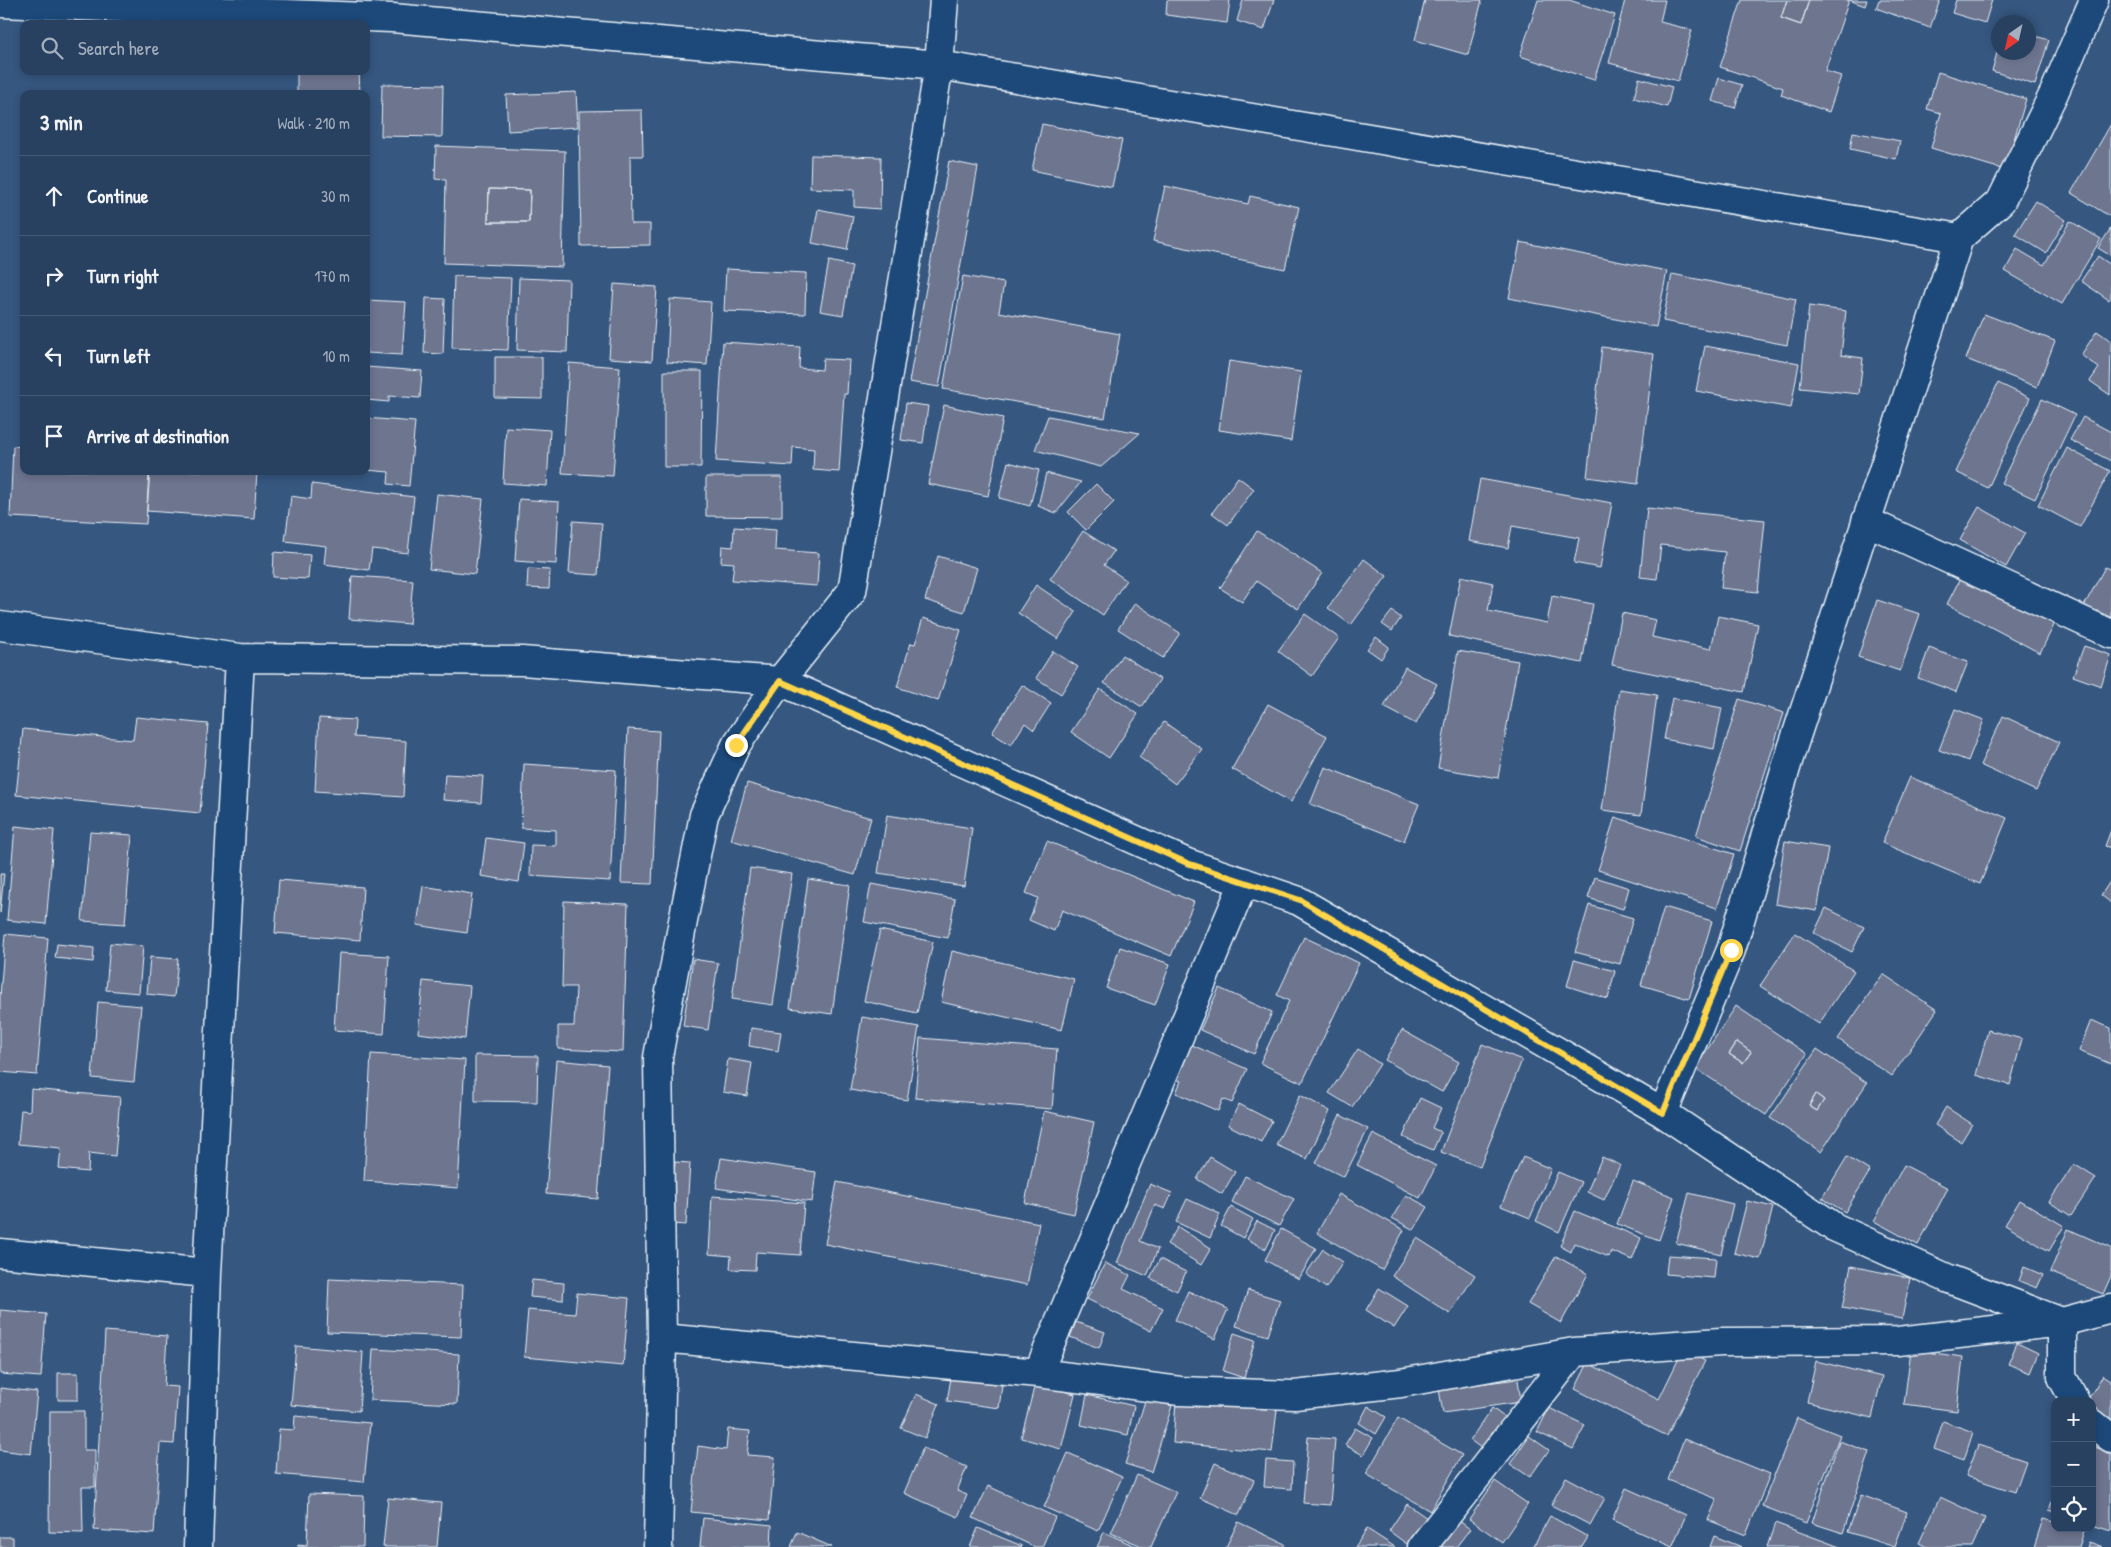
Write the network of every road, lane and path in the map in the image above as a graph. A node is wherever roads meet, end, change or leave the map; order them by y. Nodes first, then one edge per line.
1 (944, 0) edge
2 (2094, 0) edge
3 (0, 3) edge
4 (393, 9) edge
5 (939, 65) junction
6 (1959, 238) junction
7 (1866, 522) junction
8 (0, 626) edge
9 (2111, 634) edge
10 (240, 658) junction
11 (780, 681) junction
12 (1244, 882) junction
13 (1663, 1113) junction
14 (0, 1253) edge
15 (207, 1273) junction
16 (2111, 1310) edge
17 (2062, 1322) junction
18 (662, 1338) junction
19 (1574, 1352) junction
20 (1038, 1373) junction
21 (2073, 1397) edge
22 (2096, 1426) edge
23 (2111, 1438) edge
24 (198, 1547) edge
25 (658, 1547) edge
26 (1422, 1547) edge

1 - 5 street
2 - 6 street
3 - 4 street
4 - 5 street
5 - 6 street
5 - 11 street
6 - 7 street
7 - 9 street
7 - 13 street
8 - 10 street
10 - 11 street
10 - 15 street
11 - 12 street
11 - 18 street
12 - 13 street
12 - 20 street
13 - 17 street
14 - 15 street
15 - 24 street
16 - 17 street
17 - 19 street
17 - 21 street
18 - 20 street
18 - 25 street
19 - 20 street
19 - 26 street
22 - 23 street

